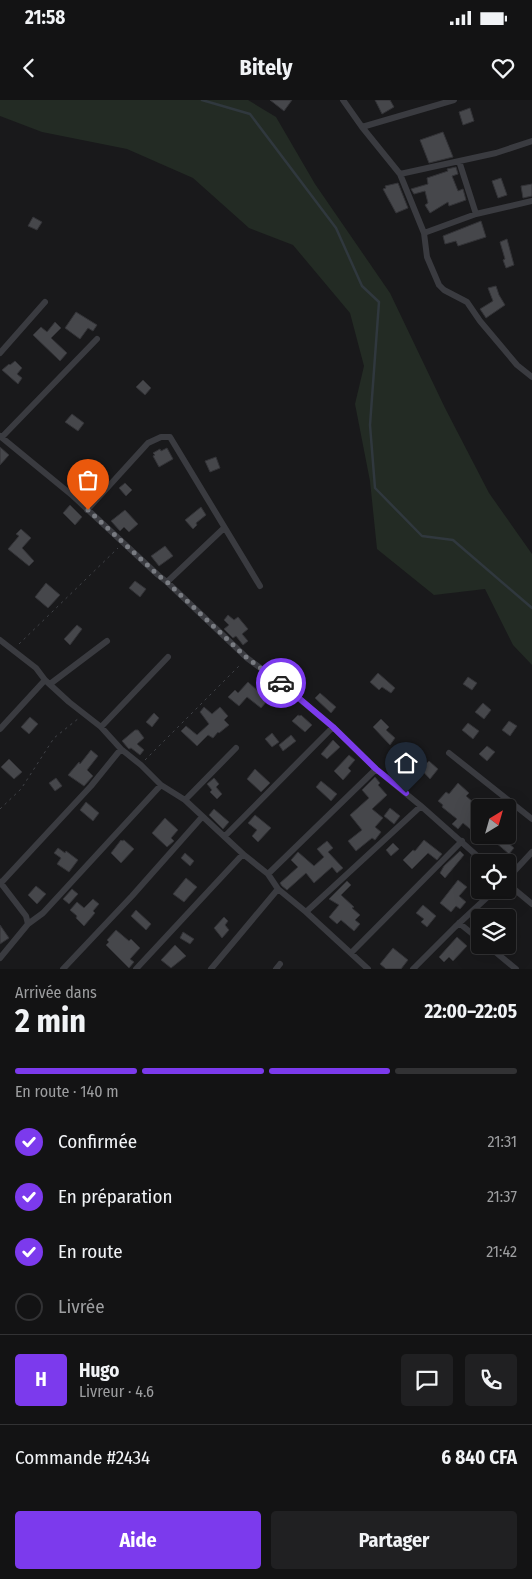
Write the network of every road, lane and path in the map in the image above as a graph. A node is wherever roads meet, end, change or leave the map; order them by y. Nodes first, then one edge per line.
1 (343, 100) edge
2 (454, 100) edge
3 (362, 127) junction
4 (532, 141) edge
5 (459, 161) junction
6 (400, 174) junction
7 (532, 202) edge
8 (476, 214) junction
9 (424, 233) junction
10 (45, 302) dead end
11 (97, 339) dead end
12 (0, 353) edge
13 (532, 377) edge
14 (1, 437) edge
15 (88, 510) junction
16 (224, 528) junction
17 (123, 543) junction
18 (167, 582) junction
19 (260, 586) dead end
20 (0, 640) edge
21 (107, 641) dead end
22 (13, 650) junction
23 (168, 657) dead end
24 (247, 658) junction
25 (47, 682) junction
26 (85, 713) junction
27 (102, 727) junction
28 (333, 727) junction
29 (0, 729) edge
30 (236, 748) dead end
31 (121, 749) junction
32 (449, 753) dead end
33 (140, 765) junction
34 (376, 769) junction
35 (162, 785) junction
36 (185, 800) junction
37 (421, 806) junction
38 (0, 809) edge
39 (202, 817) junction
40 (532, 819) edge
41 (225, 836) junction
42 (462, 841) junction
43 (532, 852) edge
44 (243, 854) junction
45 (476, 854) edge
46 (516, 869) edge
47 (268, 874) junction
48 (0, 883) edge
49 (278, 889) junction
50 (516, 891) edge
51 (485, 899) edge
52 (532, 904) edge
53 (306, 912) junction
54 (459, 923) junction
55 (28, 924) junction
56 (471, 933) edge
57 (351, 953) junction
58 (498, 954) edge
59 (0, 958) edge
60 (64, 969) edge
61 (136, 969) edge
62 (210, 969) edge
63 (368, 969) edge
64 (413, 969) edge
65 (516, 969) edge

1 - 3 street
2 - 3 street
3 - 6 street
4 - 5 street
5 - 6 street
5 - 8 street
6 - 9 street
7 - 8 street
8 - 9 street
9 - 13 street
10 - 12 street
11 - 14 street
14 - 15 street
15 - 16 street
15 - 17 street
16 - 18 street
16 - 19 street
17 - 18 street
17 - 22 path
18 - 24 street
20 - 22 street
21 - 25 street
22 - 25 street
23 - 27 street
24 - 28 street
24 - 33 path
25 - 26 street
25 - 29 street
26 - 27 street
26 - 38 path
27 - 31 street
28 - 34 street
28 - 41 street
30 - 36 street
31 - 33 street
31 - 48 street
32 - 40 street
33 - 35 street
34 - 37 street
34 - 47 street
35 - 36 street
35 - 55 street
36 - 39 street
37 - 42 street
37 - 53 street
39 - 41 street
39 - 60 street
41 - 44 street
42 - 45 street
42 - 57 street
43 - 46 street
44 - 47 street
44 - 61 street
47 - 49 street
48 - 55 street
49 - 53 street
49 - 62 street
50 - 52 street
51 - 54 street
53 - 57 street
54 - 56 street
54 - 64 street
55 - 59 street
57 - 63 street
58 - 65 street

